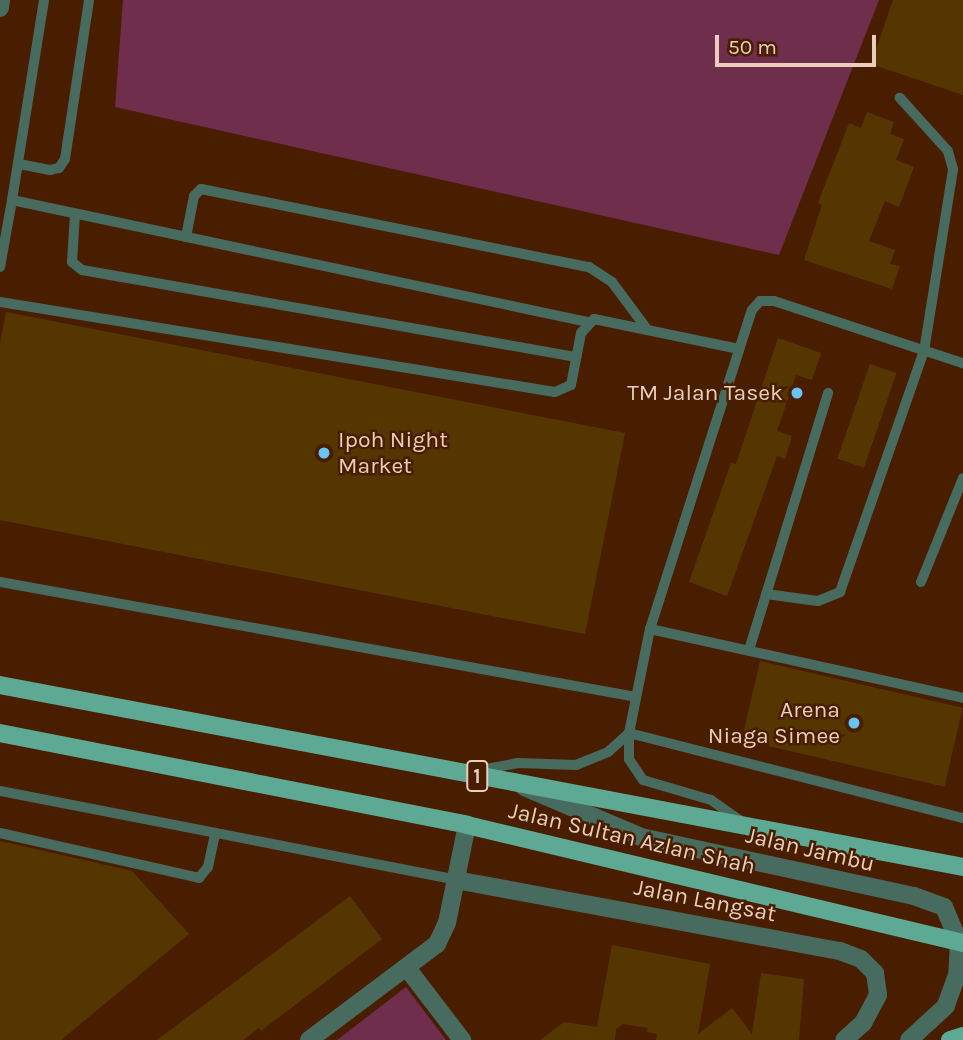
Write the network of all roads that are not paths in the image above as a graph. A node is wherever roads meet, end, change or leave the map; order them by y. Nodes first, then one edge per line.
1 (1, 0) edge
2 (44, 0) edge
3 (89, 0) edge
4 (0, 8) edge
5 (900, 98) dead end
6 (19, 164) junction
7 (12, 200) junction
8 (75, 214) junction
9 (186, 237) junction
10 (0, 267) edge
11 (0, 302) edge
12 (588, 322) junction
13 (646, 328) junction
14 (739, 349) junction
15 (924, 351) junction
16 (576, 356) junction
17 (963, 363) edge
18 (828, 393) dead end
19 (963, 478) edge
20 (0, 582) edge
21 (921, 582) dead end
22 (766, 594) junction
23 (650, 629) junction
24 (749, 650) junction
25 (0, 685) edge
26 (636, 697) junction
27 (963, 698) edge
28 (0, 733) edge
29 (629, 733) junction
30 (463, 773) junction
31 (521, 785) junction
32 (0, 791) edge
33 (963, 818) edge
34 (467, 825) junction
35 (746, 825) junction
36 (0, 833) edge
37 (215, 833) junction
38 (960, 865) edge
39 (456, 880) junction
40 (961, 943) edge
41 (407, 968) junction
42 (850, 1035) edge
43 (963, 1036) edge
44 (310, 1040) edge
45 (462, 1040) edge
46 (909, 1040) edge
47 (950, 1040) edge

1 - 4 street
2 - 6 lane
3 - 6 lane
5 - 15 lane
6 - 7 lane
7 - 8 lane
7 - 10 lane
8 - 9 lane
8 - 16 lane
9 - 12 lane
9 - 13 lane
11 - 16 lane
12 - 13 lane
12 - 16 lane
13 - 14 lane
14 - 15 lane
14 - 23 lane
15 - 17 lane
15 - 22 lane
18 - 22 lane
19 - 21 lane
20 - 26 lane
22 - 24 lane
23 - 24 lane
23 - 26 lane
24 - 27 lane
25 - 30 main road, Jalan Sultan Azlan Shah / 1
26 - 29 lane
28 - 34 main road, Jalan Sultan Azlan Shah / 1
29 - 30 lane
29 - 33 lane
29 - 35 lane
30 - 31 main road, Jalan Sultan Azlan Shah / 1
31 - 35 main road, Jalan Sultan Azlan Shah / 1
31 - 40 street, Jalan Jambu
32 - 37 lane
34 - 39 street
34 - 40 main road, Jalan Sultan Azlan Shah / 1
35 - 38 main road, Jalan Sultan Azlan Shah / 1
36 - 37 lane
37 - 39 lane
39 - 41 street
39 - 42 street, Jalan Langsat
40 - 46 street, Jalan Jambu
41 - 44 street
41 - 45 street
43 - 47 main road

